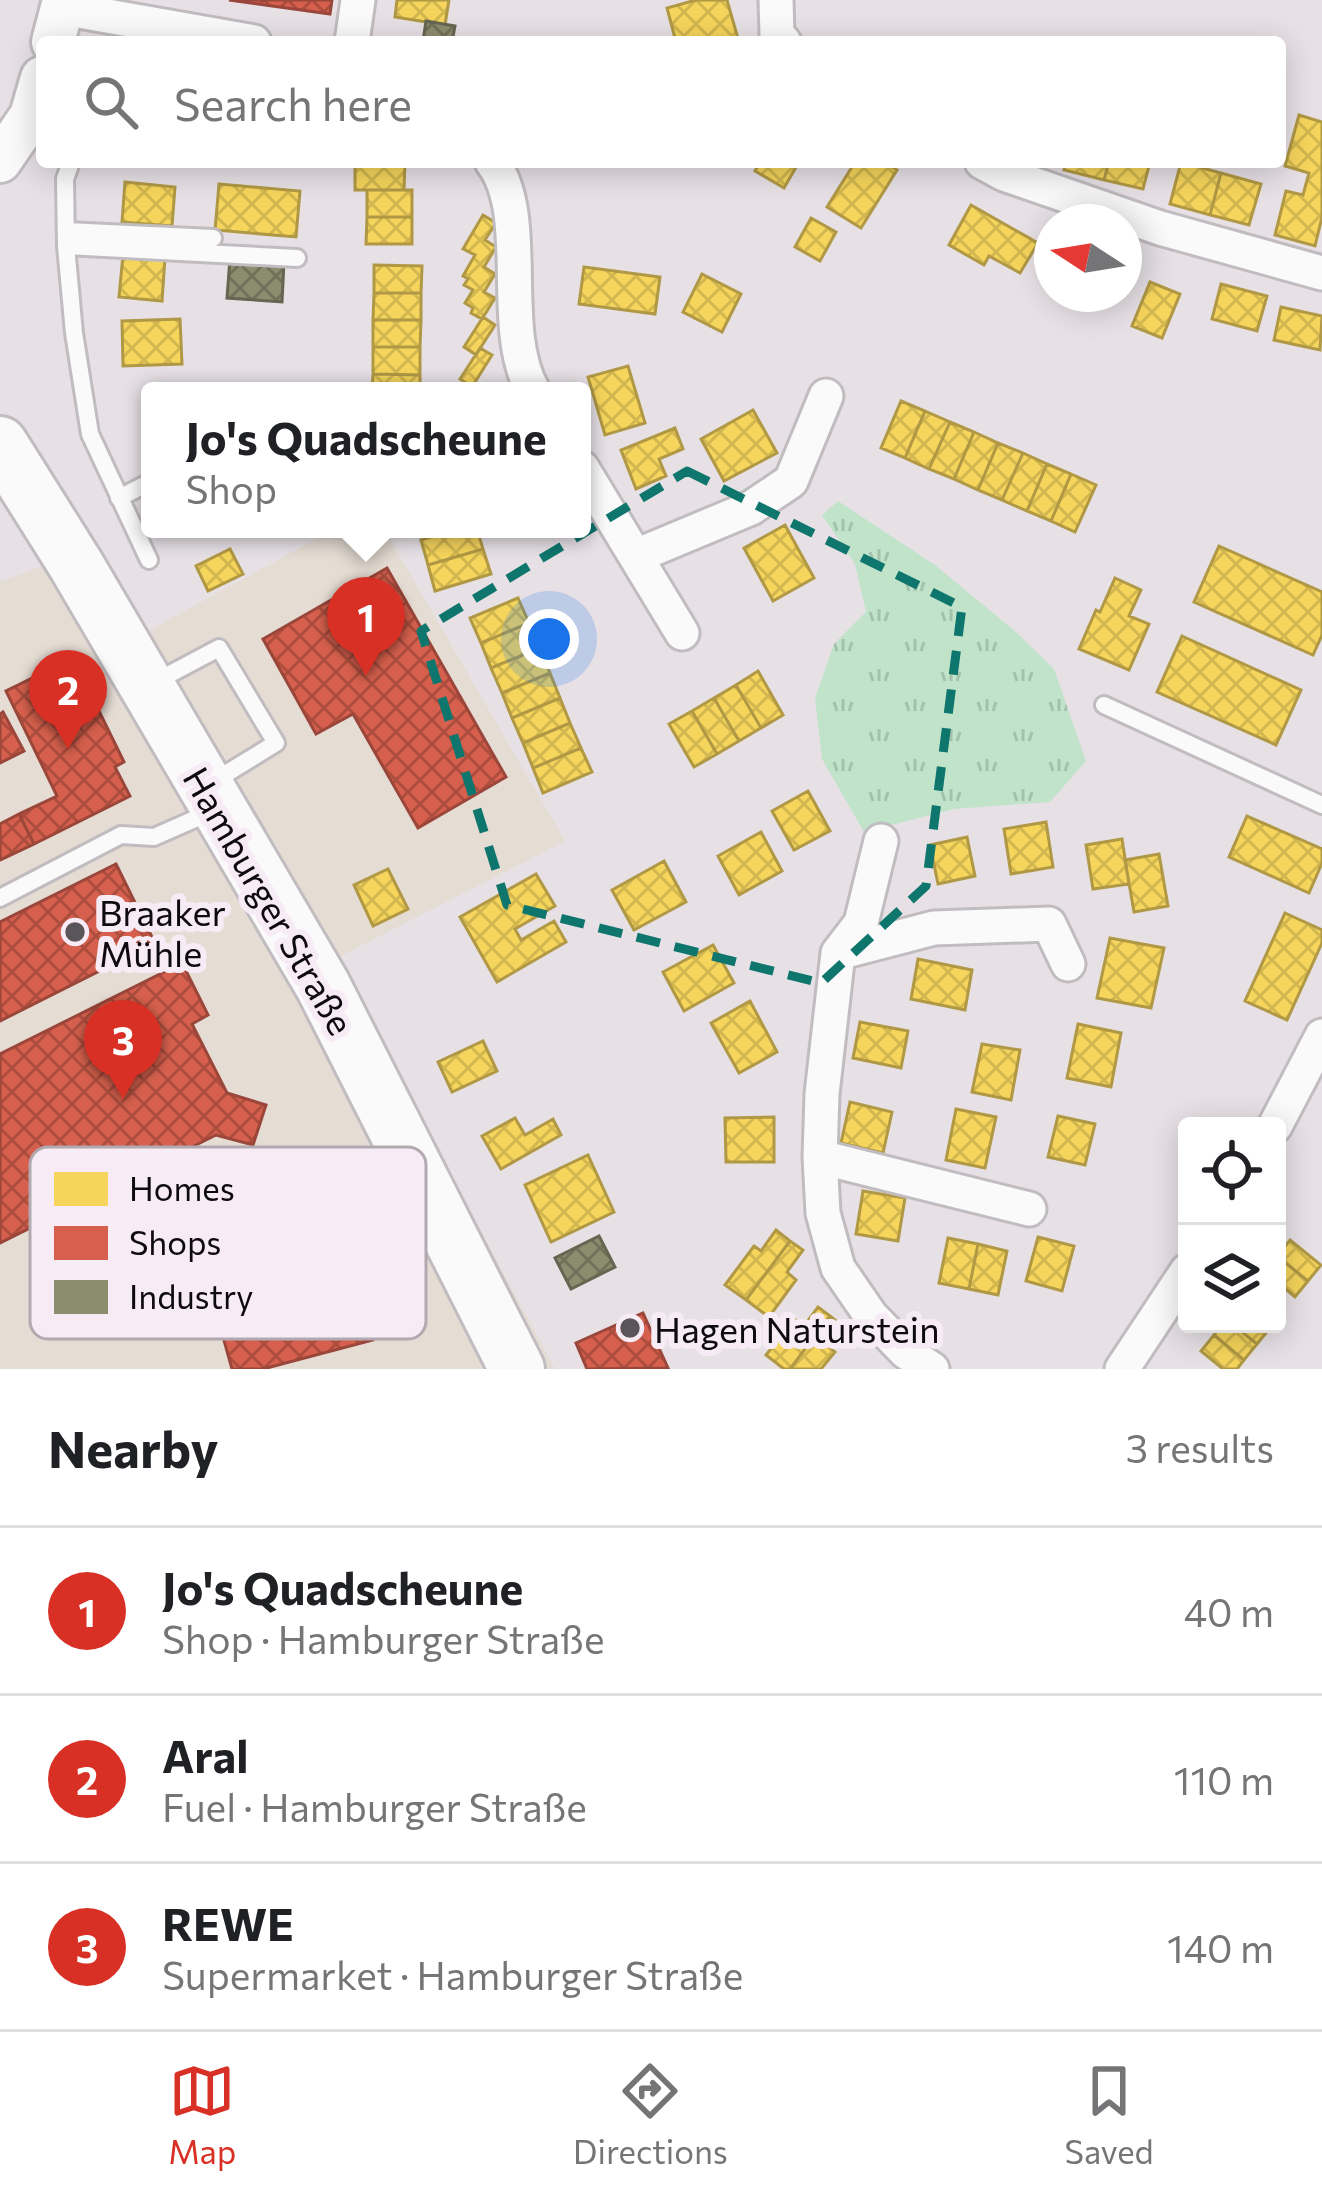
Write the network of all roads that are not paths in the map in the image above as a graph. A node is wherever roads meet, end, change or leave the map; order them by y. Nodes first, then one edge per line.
1 (358, 0) edge
2 (776, 0) edge
3 (60, 17) edge
4 (159, 35) edge
5 (353, 36) edge
6 (778, 36) edge
7 (36, 99) edge
8 (0, 161) edge
9 (68, 168) edge
10 (497, 168) edge
11 (993, 168) edge
12 (66, 238) junction
13 (213, 238) dead end
14 (297, 258) dead end
15 (1322, 273) edge
16 (528, 382) edge
17 (826, 396) dead end
18 (0, 444) edge
19 (591, 483) edge
20 (141, 487) edge
21 (119, 498) junction
22 (636, 556) junction
23 (149, 560) dead end
24 (682, 633) dead end
25 (147, 686) junction
26 (1104, 705) dead end
27 (213, 798) junction
28 (1322, 806) edge
29 (881, 841) dead end
30 (0, 898) edge
31 (838, 953) junction
32 (1068, 964) dead end
33 (1322, 1036) edge
34 (1280, 1117) edge
35 (405, 1147) edge
36 (820, 1157) junction
37 (426, 1189) edge
38 (1029, 1210) dead end
39 (1178, 1285) edge
40 (517, 1369) edge
41 (932, 1369) edge
42 (1122, 1369) edge

1 - 5 street
2 - 6 street
3 - 4 street
7 - 8 street
9 - 12 lane
10 - 16 street
11 - 15 street
12 - 13 lane
12 - 14 lane
12 - 21 lane
17 - 22 street
18 - 25 main road, Hamburger Straße
19 - 22 street
20 - 21 lane
21 - 23 lane
22 - 24 street
25 - 27 main road, Hamburger Straße
25 - 27 lane
26 - 28 lane
27 - 30 lane
27 - 35 main road, Hamburger Straße
29 - 31 street
31 - 32 street
31 - 36 street
33 - 34 street
36 - 38 street
36 - 41 street
37 - 40 main road, Hamburger Straße
39 - 42 street

